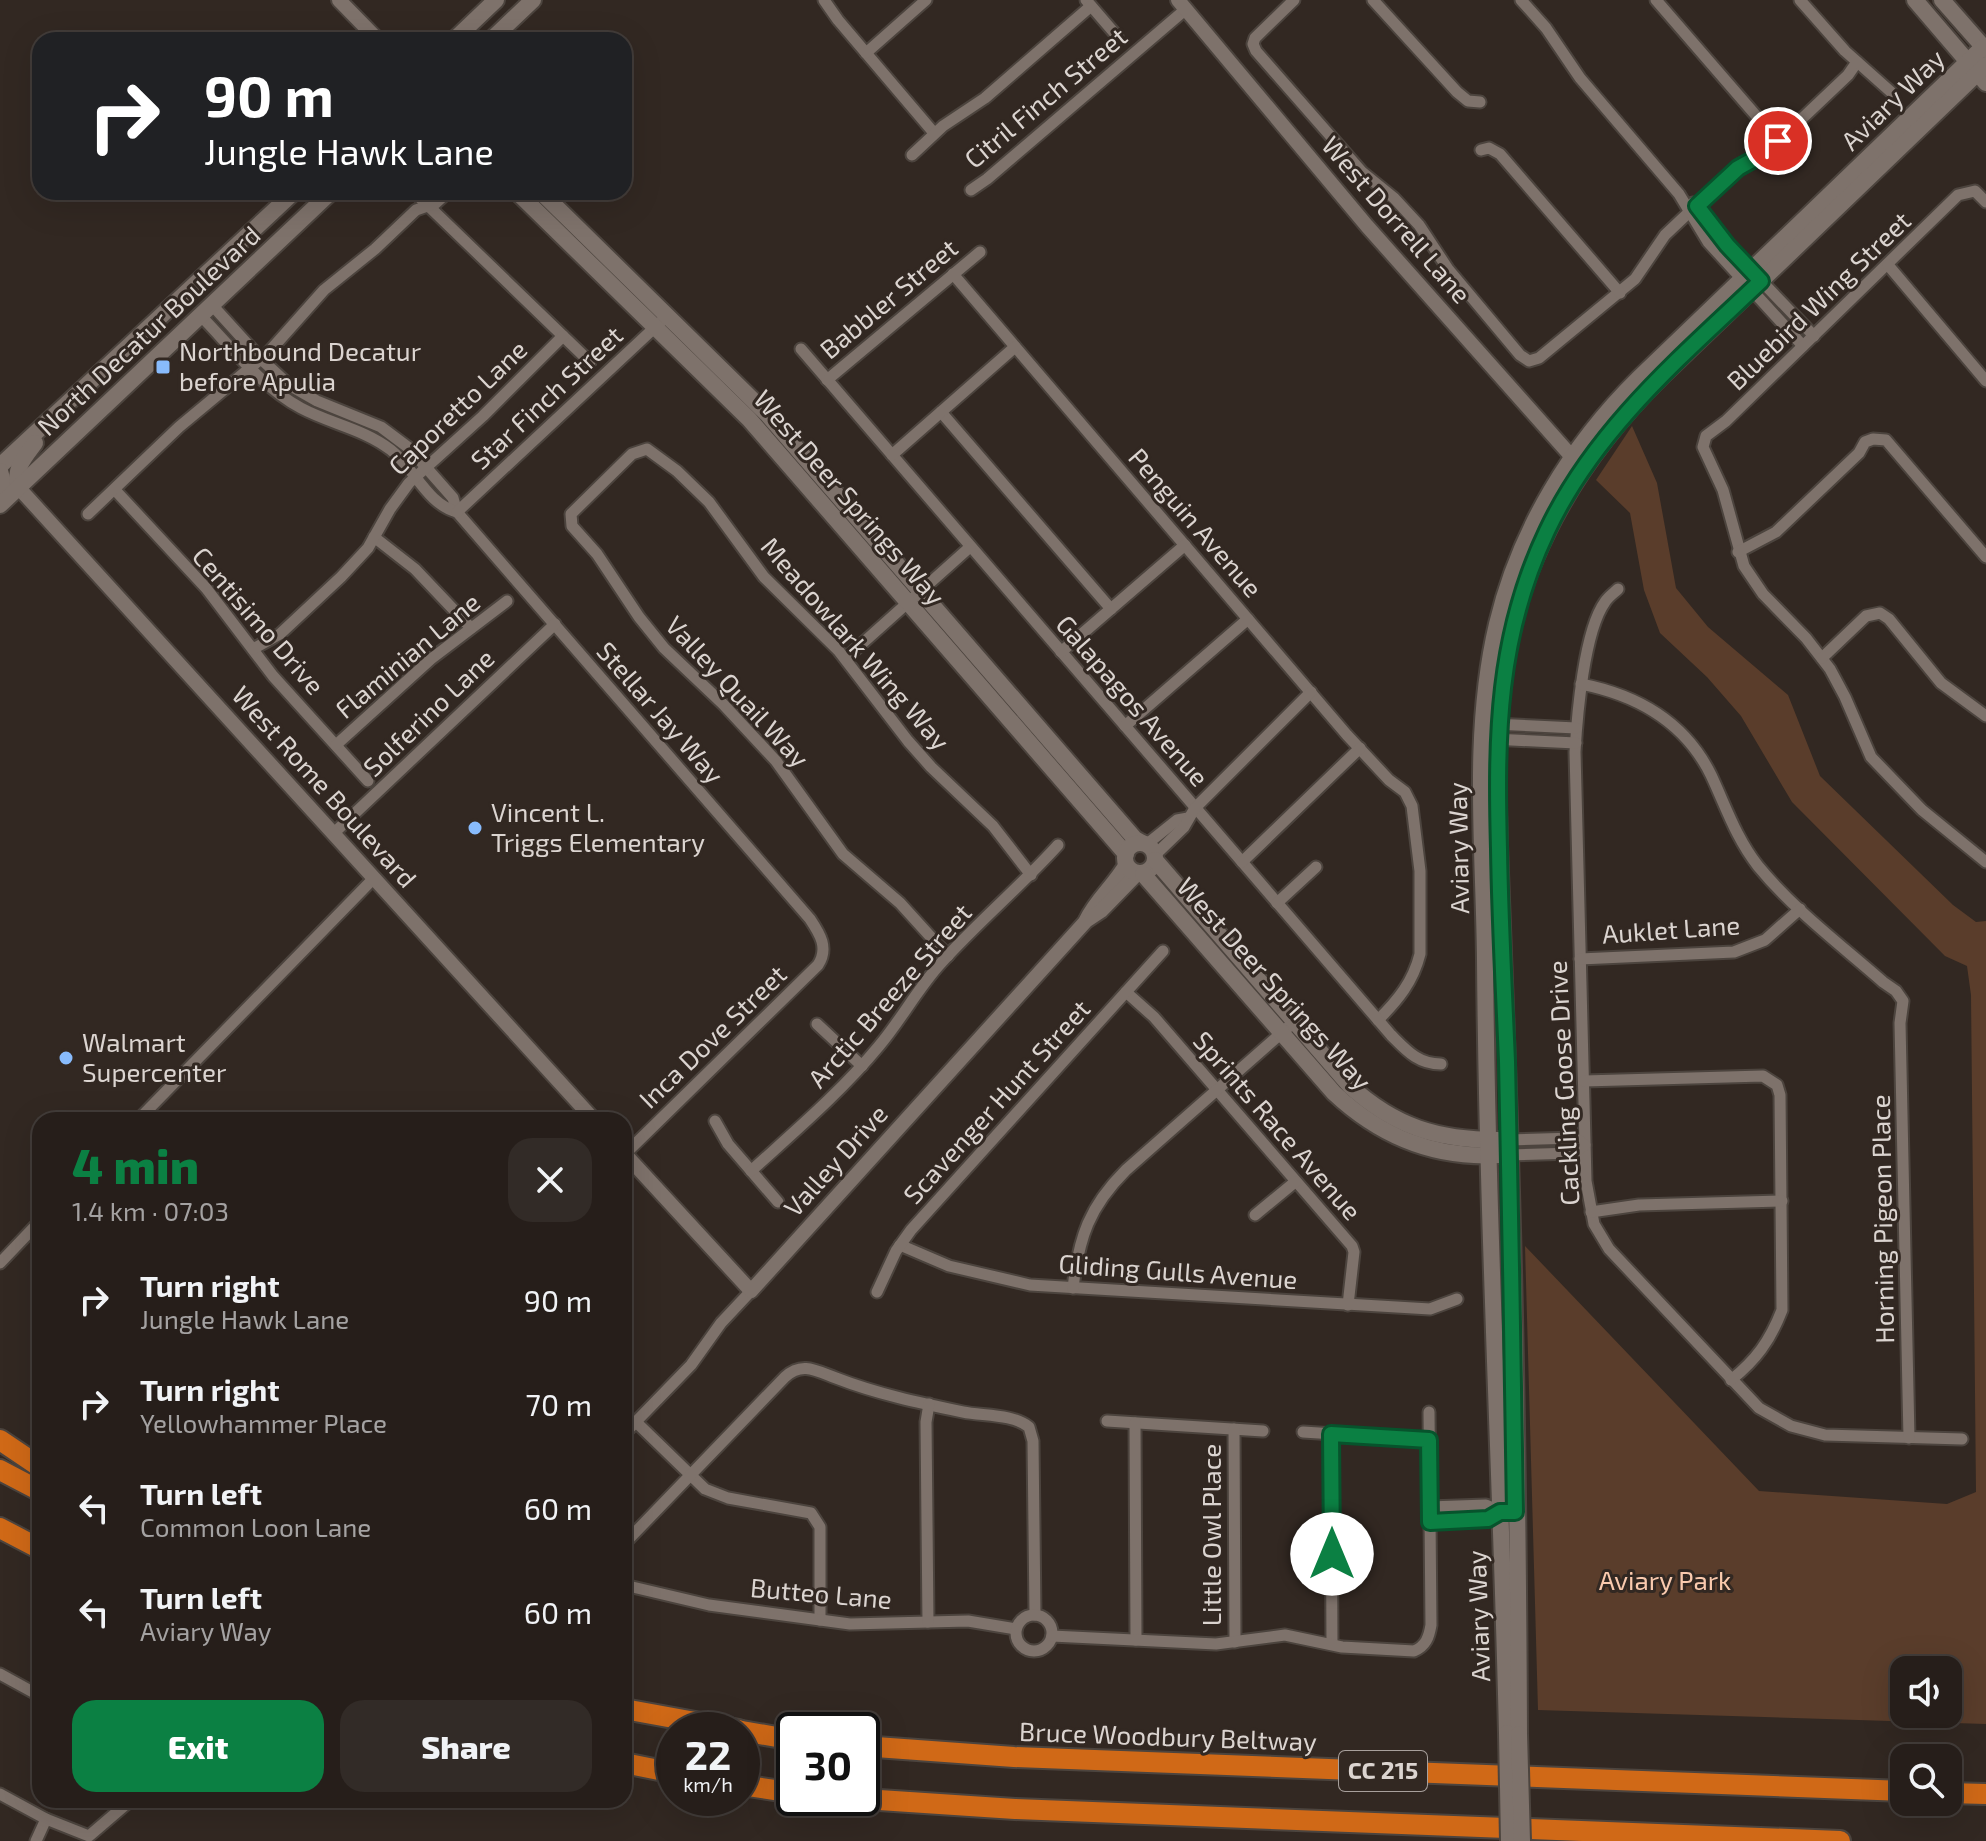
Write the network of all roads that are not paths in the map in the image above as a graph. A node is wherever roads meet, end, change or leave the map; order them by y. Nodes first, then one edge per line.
1 (339, 0) edge
2 (496, 0) edge
3 (533, 0) edge
4 (824, 0) edge
5 (926, 0) edge
6 (1294, 0) edge
7 (1373, 0) edge
8 (1521, 0) edge
9 (1656, 0) edge
10 (1800, 0) edge
11 (1915, 0) edge
12 (1942, 0) edge
13 (1088, 3) edge
14 (1182, 5) edge
15 (370, 32) edge
16 (462, 32) edge
17 (499, 32) edge
18 (1117, 36) dead end
19 (1985, 47) edge
20 (866, 53) junction
21 (1857, 62) junction
22 (1979, 70) edge
23 (1891, 92) dead end
24 (1480, 102) dead end
25 (934, 133) junction
26 (1778, 141) junction
27 (1481, 150) dead end
28 (912, 155) dead end
29 (971, 190) dead end
30 (285, 200) edge
31 (323, 200) edge
32 (423, 200) edge
33 (437, 200) edge
34 (526, 200) edge
35 (549, 200) edge
36 (1986, 202) edge
37 (429, 206) junction
38 (1693, 209) junction
39 (980, 252) dead end
40 (1888, 265) junction
41 (953, 274) junction
42 (1751, 280) junction
43 (1620, 293) junction
44 (207, 310) junction
45 (662, 321) junction
46 (563, 336) junction
47 (1814, 336) junction
48 (1803, 346) junction
49 (1015, 347) junction
50 (801, 349) dead end
51 (590, 362) dead end
52 (256, 363) junction
53 (827, 380) junction
54 (1986, 381) edge
55 (941, 412) junction
56 (49, 421) junction
57 (892, 455) junction
58 (1577, 463) junction
59 (426, 467) junction
60 (0, 468) edge
61 (416, 477) junction
62 (0, 486) edge
63 (18, 487) junction
64 (115, 490) junction
65 (0, 505) edge
66 (457, 512) junction
67 (88, 514) dead end
68 (569, 519) joint
69 (374, 537) junction
70 (1185, 545) junction
71 (970, 547) junction
72 (1738, 552) junction
73 (1986, 557) edge
74 (1618, 589) dead end
75 (914, 596) junction
76 (507, 601) dead end
77 (1111, 609) junction
78 (1248, 619) junction
79 (555, 624) junction
80 (471, 628) junction
81 (253, 649) junction
82 (1061, 652) junction
83 (846, 658) junction
84 (1822, 658) junction
85 (1581, 684) junction
86 (1311, 692) junction
87 (1986, 716) edge
88 (1125, 726) junction
89 (1576, 728) junction
90 (1490, 732) junction
91 (1576, 743) junction
92 (336, 745) junction
93 (1360, 748) junction
94 (368, 781) dead end
95 (1191, 813) junction
96 (334, 833) junction
97 (1058, 845) dead end
98 (1150, 851) junction
99 (1242, 862) junction
100 (1986, 862) edge
101 (1133, 866) junction
102 (1316, 867) dead end
103 (1031, 875) junction
104 (374, 878) junction
105 (1277, 903) junction
106 (1800, 909) junction
107 (824, 947) joint
108 (1163, 951) dead end
109 (948, 956) junction
110 (1580, 959) junction
111 (1126, 992) junction
112 (1378, 1020) junction
113 (817, 1024) dead end
114 (1288, 1028) junction
115 (1441, 1064) dead end
116 (862, 1066) junction
117 (1584, 1081) junction
118 (1217, 1091) junction
119 (146, 1112) edge
120 (587, 1112) edge
121 (715, 1121) dead end
122 (1585, 1145) junction
123 (632, 1146) edge
124 (1508, 1147) junction
125 (1488, 1148) junction
126 (632, 1163) edge
127 (751, 1171) junction
128 (1295, 1182) junction
129 (1782, 1201) junction
130 (778, 1202) dead end
131 (1591, 1212) junction
132 (1255, 1215) dead end
133 (32, 1229) edge
134 (900, 1245) junction
135 (0, 1263) edge
136 (1073, 1288) junction
137 (751, 1291) junction
138 (877, 1292) dead end
139 (1457, 1299) dead end
140 (1348, 1305) junction
141 (1731, 1380) junction
142 (929, 1404) junction
143 (1429, 1412) dead end
144 (1107, 1421) dead end
145 (636, 1422) junction
146 (1135, 1423) junction
147 (632, 1426) edge
148 (1234, 1429) junction
149 (1263, 1431) dead end
150 (1303, 1432) dead end
151 (1331, 1434) junction
152 (1909, 1438) junction
153 (1962, 1439) dead end
154 (0, 1440) edge
155 (1429, 1440) junction
156 (32, 1462) edge
157 (0, 1470) edge
158 (690, 1476) junction
159 (32, 1487) edge
160 (1429, 1507) junction
161 (1508, 1512) junction
162 (1430, 1522) junction
163 (0, 1528) edge
164 (632, 1536) edge
165 (0, 1542) edge
166 (32, 1545) edge
167 (32, 1556) edge
168 (632, 1587) edge
169 (1035, 1615) junction
170 (820, 1620) junction
171 (928, 1622) junction
172 (1016, 1629) junction
173 (1052, 1636) junction
174 (1136, 1640) junction
175 (1235, 1642) junction
176 (1332, 1644) junction
177 (0, 1674) edge
178 (32, 1692) edge
179 (632, 1710) edge
180 (656, 1715) edge
181 (1513, 1734) junction
182 (880, 1747) edge
183 (632, 1765) edge
184 (656, 1769) edge
185 (1890, 1790) edge
186 (1962, 1793) edge
187 (0, 1794) edge
188 (1986, 1794) edge
189 (880, 1800) edge
190 (122, 1808) edge
191 (46, 1819) junction
192 (36, 1841) edge
193 (1509, 1841) edge
194 (1522, 1841) edge
195 (1840, 1841) edge

1 - 15 street
2 - 16 main road
3 - 17 main road
4 - 20 street
5 - 20 street
6 - 43 street
7 - 24 street
8 - 38 street
9 - 26 street
10 - 21 street
11 - 22 main road
12 - 19 main road
13 - 18 street
13 - 25 street
14 - 29 street, Citril Finch Street
14 - 58 street, West Dorrell Lane
19 - 22 main road, Aviary Way
20 - 25 street
21 - 23 street
21 - 26 street
22 - 42 main road, Aviary Way
25 - 28 street
26 - 38 street
27 - 43 street
30 - 56 main road, North Decatur Boulevard
31 - 44 main road, North Decatur Boulevard
32 - 37 street
33 - 37 street
34 - 45 main road, West Deer Springs Way
35 - 45 main road, West Deer Springs Way
36 - 40 street, Bluebird Wing Street
37 - 46 street
37 - 52 street
38 - 42 street
38 - 43 street
39 - 41 street, Babbler Street
40 - 47 street, Bluebird Wing Street
40 - 54 street
41 - 49 street, Penguin Avenue
41 - 53 street, Babbler Street
42 - 47 street
42 - 48 street
42 - 58 main road, Aviary Way
44 - 52 street
44 - 63 main road, North Decatur Boulevard
45 - 66 street, Star Finch Street
45 - 75 main road, West Deer Springs Way
46 - 51 street
46 - 59 street, Caporetto Lane
47 - 48 street, Bluebird Wing Street
48 - 72 street, Bluebird Wing Street
49 - 55 street
49 - 70 street, Penguin Avenue
50 - 53 street, Galapagos Avenue
52 - 59 street
52 - 61 street
52 - 64 street
53 - 57 street, Galapagos Avenue
55 - 57 street
55 - 77 street
56 - 60 main road, North Decatur Boulevard
56 - 63 main road
57 - 71 street, Galapagos Avenue
58 - 90 main road, Aviary Way
59 - 61 street, Caporetto Lane
59 - 66 street
60 - 62 main road
61 - 66 street
61 - 69 street, Caporetto Lane
63 - 65 main road, North Decatur Boulevard
63 - 96 street, West Rome Boulevard
64 - 67 street
64 - 81 street, Centisimo Drive
66 - 79 street, Stellar Jay Way
68 - 83 street, Meadowlark Wing Way
68 - 109 street, Valley Quail Way
69 - 80 street
69 - 81 street, Caporetto Lane
70 - 77 street
70 - 78 street, Penguin Avenue
71 - 75 street
71 - 82 street, Galapagos Avenue
72 - 73 street
72 - 84 street
74 - 85 street, Cackling Goose Drive
75 - 83 street
75 - 98 main road, West Deer Springs Way
75 - 101 main road, West Deer Springs Way
76 - 80 street, Flaminian Lane
77 - 82 street
78 - 86 street, Penguin Avenue
78 - 88 street
79 - 96 street, Solferino Lane
79 - 107 street, Stellar Jay Way
80 - 92 street, Flaminian Lane
81 - 92 street, Centisimo Drive
82 - 88 street, Galapagos Avenue
83 - 103 street, Meadowlark Wing Way
84 - 87 street
84 - 100 street
85 - 89 street, Cackling Goose Drive
85 - 106 street
86 - 93 street, Penguin Avenue
86 - 95 street
88 - 95 street, Galapagos Avenue
89 - 90 street
89 - 91 street, Cackling Goose Drive
90 - 91 street
90 - 124 main road, Aviary Way
90 - 125 main road, Aviary Way
91 - 110 street, Cackling Goose Drive
92 - 94 street, Centisimo Drive
93 - 99 street
93 - 112 street, Penguin Avenue
95 - 98 street
95 - 99 street, Galapagos Avenue
96 - 104 street, West Rome Boulevard
97 - 103 street, Arctic Breeze Street
98 - 101 main road
98 - 101 main road
98 - 114 main road, West Deer Springs Way
99 - 105 street, Galapagos Avenue
101 - 114 main road, West Deer Springs Way
101 - 137 street, Valley Drive
102 - 105 street
103 - 109 street, Arctic Breeze Street
104 - 119 street
104 - 120 street, West Rome Boulevard
105 - 112 street, Galapagos Avenue
106 - 110 street, Auklet Lane
106 - 152 street, Horning Pigeon Place
107 - 123 street, Inca Dove Street
108 - 111 street, Scavenger Hunt Street
109 - 116 street, Arctic Breeze Street
110 - 117 street, Cackling Goose Drive
111 - 118 street, Sprints Race Avenue
111 - 134 street, Scavenger Hunt Street
112 - 115 street, Galapagos Avenue
113 - 116 street
114 - 118 street
114 - 125 main road, West Deer Springs Way
116 - 127 street, Arctic Breeze Street
117 - 122 street, Cackling Goose Drive
117 - 129 street
118 - 128 street, Sprints Race Avenue
118 - 136 street
121 - 127 street
122 - 124 street
122 - 131 street, Cackling Goose Drive
124 - 125 main road, West Deer Springs Way
124 - 161 main road, Aviary Way
125 - 161 main road, Aviary Way
126 - 137 street
127 - 130 street
128 - 132 street
128 - 140 street, Sprints Race Avenue
129 - 131 street
129 - 141 street
131 - 141 street, Cackling Goose Drive
133 - 135 street
134 - 136 street, Gliding Gulls Avenue
134 - 138 street, Scavenger Hunt Street
136 - 140 street, Gliding Gulls Avenue
137 - 145 street, Valley Drive
139 - 140 street, Gliding Gulls Avenue
141 - 152 street, Cackling Goose Drive
142 - 158 street
142 - 169 street
142 - 171 street
143 - 155 street
144 - 146 street
145 - 147 street, Valley Drive
145 - 158 street
146 - 148 street
146 - 174 street
148 - 149 street
148 - 175 street, Little Owl Place
150 - 151 street
151 - 155 street
151 - 176 street
152 - 153 street, Cackling Goose Drive
154 - 156 highway
155 - 160 street
157 - 159 highway
158 - 164 street
158 - 170 street
160 - 161 street
160 - 162 street
161 - 162 street
161 - 181 main road, Aviary Way
162 - 176 street
163 - 166 highway
165 - 167 highway
168 - 170 street, Butteo Lane
169 - 172 street
169 - 173 street
170 - 171 street, Butteo Lane
171 - 172 street, Butteo Lane
172 - 173 street
173 - 174 street
174 - 175 street
175 - 176 street
177 - 178 street
179 - 180 highway
181 - 193 main road, Aviary Way, bridge
181 - 194 main road, Aviary Way, bridge
182 - 185 highway, Bruce Woodbury Beltway / CC 215
183 - 184 highway
186 - 188 highway
187 - 191 street
189 - 195 highway, CC 215
190 - 191 street
191 - 192 street

